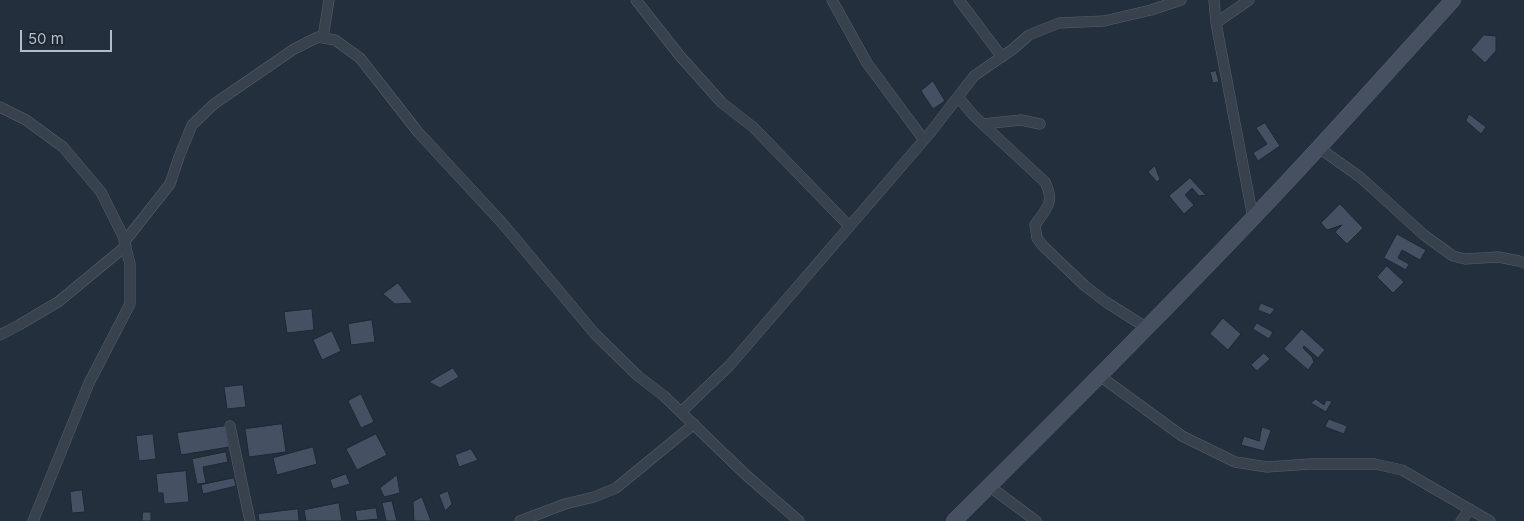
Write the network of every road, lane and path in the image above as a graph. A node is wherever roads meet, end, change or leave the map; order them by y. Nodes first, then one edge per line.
1 (329, 0) edge
2 (636, 0) edge
3 (832, 0) edge
4 (959, 0) edge
5 (1181, 0) edge
6 (1214, 0) edge
7 (1249, 0) edge
8 (1452, 0) edge
9 (1216, 23) junction
10 (323, 38) junction
11 (1002, 57) junction
12 (958, 97) junction
13 (0, 107) edge
14 (983, 124) junction
15 (1040, 124) dead end
16 (924, 140) junction
17 (1319, 148) junction
18 (1253, 218) junction
19 (849, 226) junction
20 (125, 244) junction
21 (1524, 263) edge
22 (1147, 328) junction
23 (0, 335) edge
24 (1100, 376) junction
25 (681, 412) junction
26 (694, 424) junction
27 (230, 426) dead end
28 (989, 486) junction
29 (1470, 509) junction
30 (33, 521) edge
31 (250, 521) edge
32 (520, 521) edge
33 (799, 521) edge
34 (954, 521) edge
35 (1036, 521) edge
36 (1461, 521) edge
37 (1490, 521) edge

1 - 10 street
2 - 19 street
3 - 16 street
4 - 11 street
5 - 11 street
6 - 9 street
7 - 9 street
8 - 17 main road
9 - 18 street
10 - 20 street
10 - 25 street
11 - 12 street
12 - 14 street
12 - 16 street
13 - 20 street
14 - 15 street
14 - 22 street
16 - 19 street
17 - 18 main road
17 - 21 street
18 - 22 main road
19 - 25 street
20 - 23 street
20 - 30 street
22 - 24 main road
24 - 28 main road
24 - 29 street
25 - 26 street
26 - 32 street
26 - 33 street
27 - 31 street
28 - 34 main road
28 - 35 street
29 - 36 street
29 - 37 street

